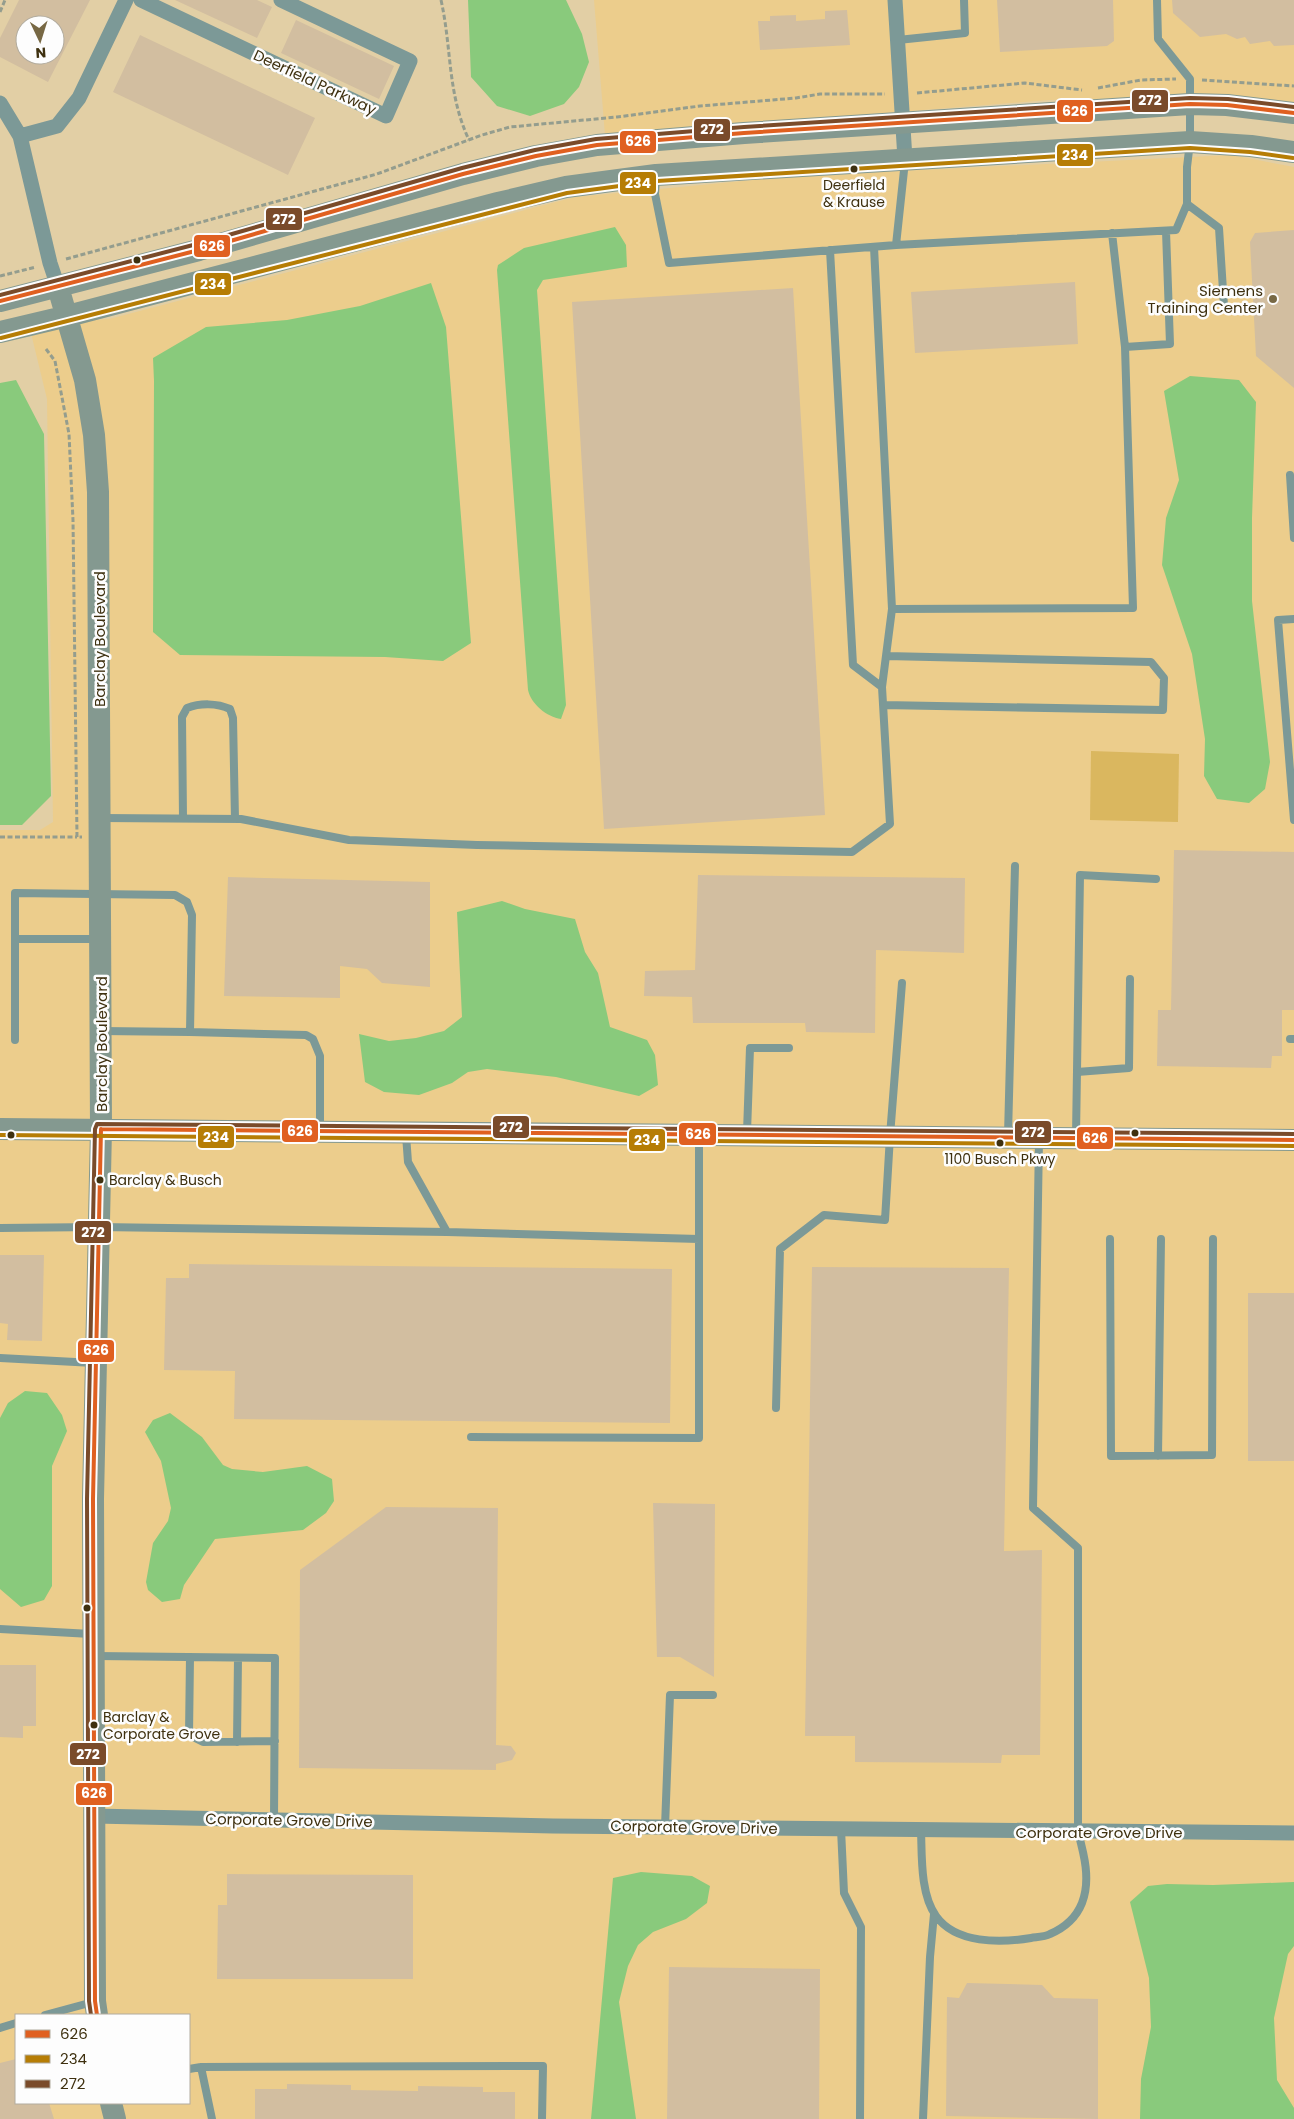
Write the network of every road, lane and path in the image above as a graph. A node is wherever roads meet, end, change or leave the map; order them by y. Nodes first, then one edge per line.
1 (5, 0) edge
2 (126, 0) edge
3 (141, 0) edge
4 (281, 0) edge
5 (441, 0) edge
6 (896, 0) edge
7 (964, 0) edge
8 (1157, 0) edge
9 (0, 12) edge
10 (898, 40) junction
11 (0, 104) edge
12 (1190, 104) junction
13 (1294, 114) edge
14 (903, 122) junction
15 (20, 136) junction
16 (469, 140) dead end
17 (1190, 142) junction
18 (1294, 152) edge
19 (905, 160) junction
20 (656, 175) junction
21 (1187, 204) junction
22 (1166, 231) junction
23 (1112, 234) junction
24 (896, 245) junction
25 (874, 247) junction
26 (830, 250) junction
27 (58, 287) junction
28 (0, 301) edge
29 (1224, 306) dead end
30 (68, 316) junction
31 (0, 332) edge
32 (1125, 347) junction
33 (46, 349) dead end
34 (1290, 474) dead end
35 (1294, 538) edge
36 (892, 609) junction
37 (1294, 619) edge
38 (886, 656) junction
39 (882, 687) junction
40 (883, 705) junction
41 (183, 818) junction
42 (235, 818) junction
43 (1294, 820) edge
44 (100, 827) junction
45 (0, 837) edge
46 (77, 837) junction
47 (1015, 866) dead end
48 (1156, 879) dead end
49 (100, 894) junction
50 (16, 939) junction
51 (100, 939) junction
52 (1130, 979) dead end
53 (902, 983) dead end
54 (100, 1030) junction
55 (190, 1032) junction
56 (15, 1040) dead end
57 (789, 1048) dead end
58 (1077, 1072) junction
59 (0, 1129) edge
60 (101, 1129) junction
61 (320, 1131) junction
62 (406, 1132) junction
63 (699, 1134) junction
64 (747, 1135) junction
65 (890, 1136) junction
66 (1008, 1137) junction
67 (1039, 1137) junction
68 (1076, 1138) junction
69 (1294, 1140) edge
70 (99, 1227) junction
71 (0, 1228) edge
72 (446, 1232) junction
73 (699, 1239) junction
74 (1110, 1239) dead end
75 (1160, 1239) dead end
76 (1213, 1239) dead end
77 (0, 1358) edge
78 (96, 1363) junction
79 (776, 1408) dead end
80 (471, 1437) dead end
81 (1158, 1456) junction
82 (0, 1629) edge
83 (94, 1645) junction
84 (190, 1657) junction
85 (238, 1658) junction
86 (713, 1695) dead end
87 (275, 1741) junction
88 (237, 1742) junction
89 (94, 1816) junction
90 (274, 1820) junction
91 (665, 1827) junction
92 (841, 1829) junction
93 (921, 1830) junction
94 (1078, 1832) junction
95 (1294, 1833) edge
96 (934, 1914) junction
97 (96, 2008) edge
98 (52, 2014) edge
99 (15, 2023) edge
100 (0, 2028) edge
101 (201, 2067) junction
102 (190, 2069) edge
103 (111, 2104) edge
104 (114, 2119) edge
105 (212, 2119) edge
106 (542, 2119) edge
107 (860, 2119) edge
108 (923, 2119) edge

1 - 9 path
2 - 15 street
3 - 4 street, Deerfield Parkway
5 - 16 path
6 - 10 street
7 - 10 lane
8 - 12 lane
10 - 14 street
11 - 15 street
12 - 13 street
12 - 14 street
12 - 17 lane
14 - 19 street
14 - 27 street
15 - 27 street
17 - 18 street
17 - 19 street
17 - 21 lane
19 - 20 street
19 - 24 lane
20 - 26 lane
20 - 30 street
21 - 22 lane
21 - 29 lane
22 - 23 lane
22 - 32 lane
23 - 24 lane
23 - 32 lane
24 - 25 lane
25 - 26 lane
25 - 36 lane
26 - 39 lane
27 - 28 street
27 - 30 street, Barclay Boulevard
30 - 31 street
30 - 44 street, Barclay Boulevard
32 - 36 lane
33 - 46 path
34 - 35 lane
36 - 38 lane
37 - 43 lane
38 - 39 lane
38 - 40 lane
39 - 40 lane
40 - 42 lane
41 - 42 lane
41 - 42 lane
41 - 44 lane
44 - 46 path
44 - 49 street, Barclay Boulevard
45 - 46 path
47 - 66 lane
48 - 58 lane
49 - 50 lane
49 - 51 street, Barclay Boulevard
49 - 55 lane
50 - 51 lane
50 - 56 lane
51 - 54 street, Barclay Boulevard
52 - 58 lane
53 - 65 lane
54 - 55 lane
54 - 60 street, Barclay Boulevard
55 - 61 lane
57 - 64 lane
58 - 68 lane
59 - 60 street
60 - 61 street
60 - 70 street, Barclay Boulevard
61 - 62 street
62 - 63 street
62 - 72 lane
63 - 64 street
63 - 73 lane
64 - 65 street
65 - 66 street
65 - 79 lane
66 - 67 street
67 - 68 street
67 - 94 lane
68 - 69 street
70 - 71 lane
70 - 72 lane
70 - 78 street, Barclay Boulevard
72 - 73 lane
73 - 80 lane
74 - 81 lane
75 - 81 lane
76 - 81 lane
77 - 78 lane
78 - 83 street, Barclay Boulevard
82 - 83 lane
83 - 84 lane
83 - 89 street, Barclay Boulevard
84 - 85 lane
84 - 88 lane
85 - 87 lane
85 - 88 lane
86 - 91 lane
87 - 88 lane
87 - 90 lane
89 - 90 street, Corporate Grove Drive
89 - 97 street, Barclay Boulevard
90 - 91 street, Corporate Grove Drive
91 - 92 street, Corporate Grove Drive
92 - 93 street, Corporate Grove Drive
92 - 107 lane
93 - 94 street, Corporate Grove Drive
93 - 96 lane
94 - 95 street, Corporate Grove Drive
94 - 96 lane
96 - 108 lane
97 - 98 lane
99 - 100 lane
101 - 102 lane
101 - 105 lane
101 - 106 lane
103 - 104 street

